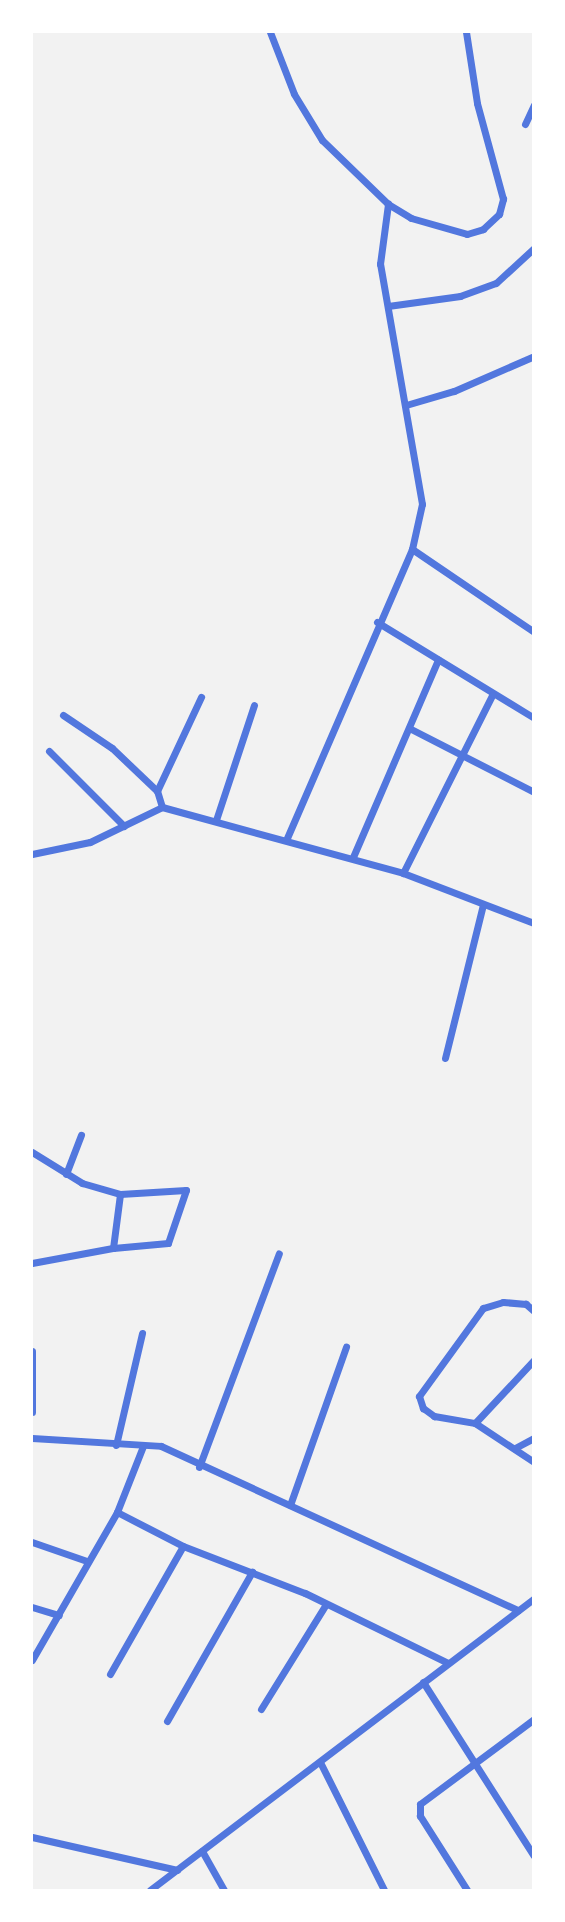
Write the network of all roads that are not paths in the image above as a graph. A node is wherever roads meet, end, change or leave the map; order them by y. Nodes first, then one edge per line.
1 (270, 32) edge
2 (466, 32) edge
3 (534, 105) edge
4 (525, 124) dead end
5 (388, 204) junction
6 (534, 248) edge
7 (388, 306) junction
8 (534, 356) edge
9 (406, 405) junction
10 (412, 549) junction
11 (377, 622) junction
12 (534, 632) edge
13 (438, 660) junction
14 (492, 695) junction
15 (201, 697) dead end
16 (254, 705) dead end
17 (63, 715) dead end
18 (534, 718) edge
19 (411, 729) junction
20 (49, 751) dead end
21 (463, 754) junction
22 (157, 791) junction
23 (534, 792) edge
24 (162, 807) junction
25 (216, 820) junction
26 (124, 826) junction
27 (287, 838) junction
28 (32, 854) edge
29 (353, 857) junction
30 (403, 873) junction
31 (483, 905) junction
32 (533, 923) edge
33 (445, 1058) dead end
34 (81, 1135) dead end
35 (32, 1152) edge
36 (66, 1174) junction
37 (120, 1194) junction
38 (113, 1248) junction
39 (279, 1253) dead end
40 (32, 1263) edge
41 (534, 1311) edge
42 (142, 1333) dead end
43 (346, 1347) dead end
44 (32, 1350) edge
45 (534, 1360) edge
46 (32, 1412) edge
47 (475, 1423) junction
48 (32, 1438) edge
49 (534, 1438) edge
50 (116, 1445) junction
51 (144, 1446) junction
52 (515, 1448) junction
53 (534, 1462) edge
54 (199, 1467) junction
55 (290, 1505) junction
56 (117, 1511) junction
57 (32, 1542) edge
58 (183, 1546) junction
59 (87, 1561) junction
60 (252, 1572) junction
61 (534, 1598) edge
62 (326, 1604) junction
63 (32, 1606) edge
64 (518, 1610) junction
65 (59, 1615) junction
66 (32, 1660) edge
67 (448, 1663) junction
68 (110, 1674) dead end
69 (423, 1682) junction
70 (261, 1709) dead end
71 (534, 1718) edge
72 (167, 1721) dead end
73 (473, 1761) junction
74 (320, 1762) junction
75 (32, 1837) edge
76 (202, 1851) junction
77 (534, 1856) edge
78 (177, 1870) junction
79 (150, 1891) edge
80 (224, 1891) edge
81 (384, 1891) edge
82 (467, 1891) edge

1 - 5 street
2 - 5 street
3 - 4 street
5 - 7 street
6 - 7 street
7 - 9 street
8 - 9 street
9 - 10 street
10 - 11 street
10 - 12 street
11 - 13 street
11 - 27 street
13 - 14 street
13 - 19 street
14 - 18 street
14 - 21 street
15 - 22 street
16 - 25 street
17 - 22 street
19 - 21 street
19 - 29 street
20 - 26 street
21 - 23 street
21 - 30 street
22 - 24 street
24 - 25 street
24 - 26 street
25 - 27 street
26 - 28 street
27 - 29 street
29 - 30 street
30 - 31 street
31 - 32 street
31 - 33 street
34 - 36 street
35 - 36 street
36 - 37 street
37 - 38 street
37 - 38 street
38 - 40 street
39 - 54 street
41 - 47 street
42 - 50 street
43 - 55 street
44 - 46 street
45 - 47 street
47 - 52 street
48 - 50 street
49 - 52 street
50 - 51 street
51 - 54 street
51 - 56 street
52 - 53 street
54 - 55 street
55 - 64 street
56 - 58 street
56 - 59 street
57 - 59 street
58 - 60 street
58 - 68 street
59 - 65 street
60 - 62 street
60 - 72 street
61 - 64 street
62 - 67 street
62 - 70 street
63 - 65 street
64 - 67 street
65 - 66 street
67 - 69 street
69 - 73 street
69 - 74 street
71 - 73 street
73 - 77 street
73 - 82 street
74 - 76 street
74 - 81 street
75 - 78 street
76 - 78 street
76 - 80 street
78 - 79 street

